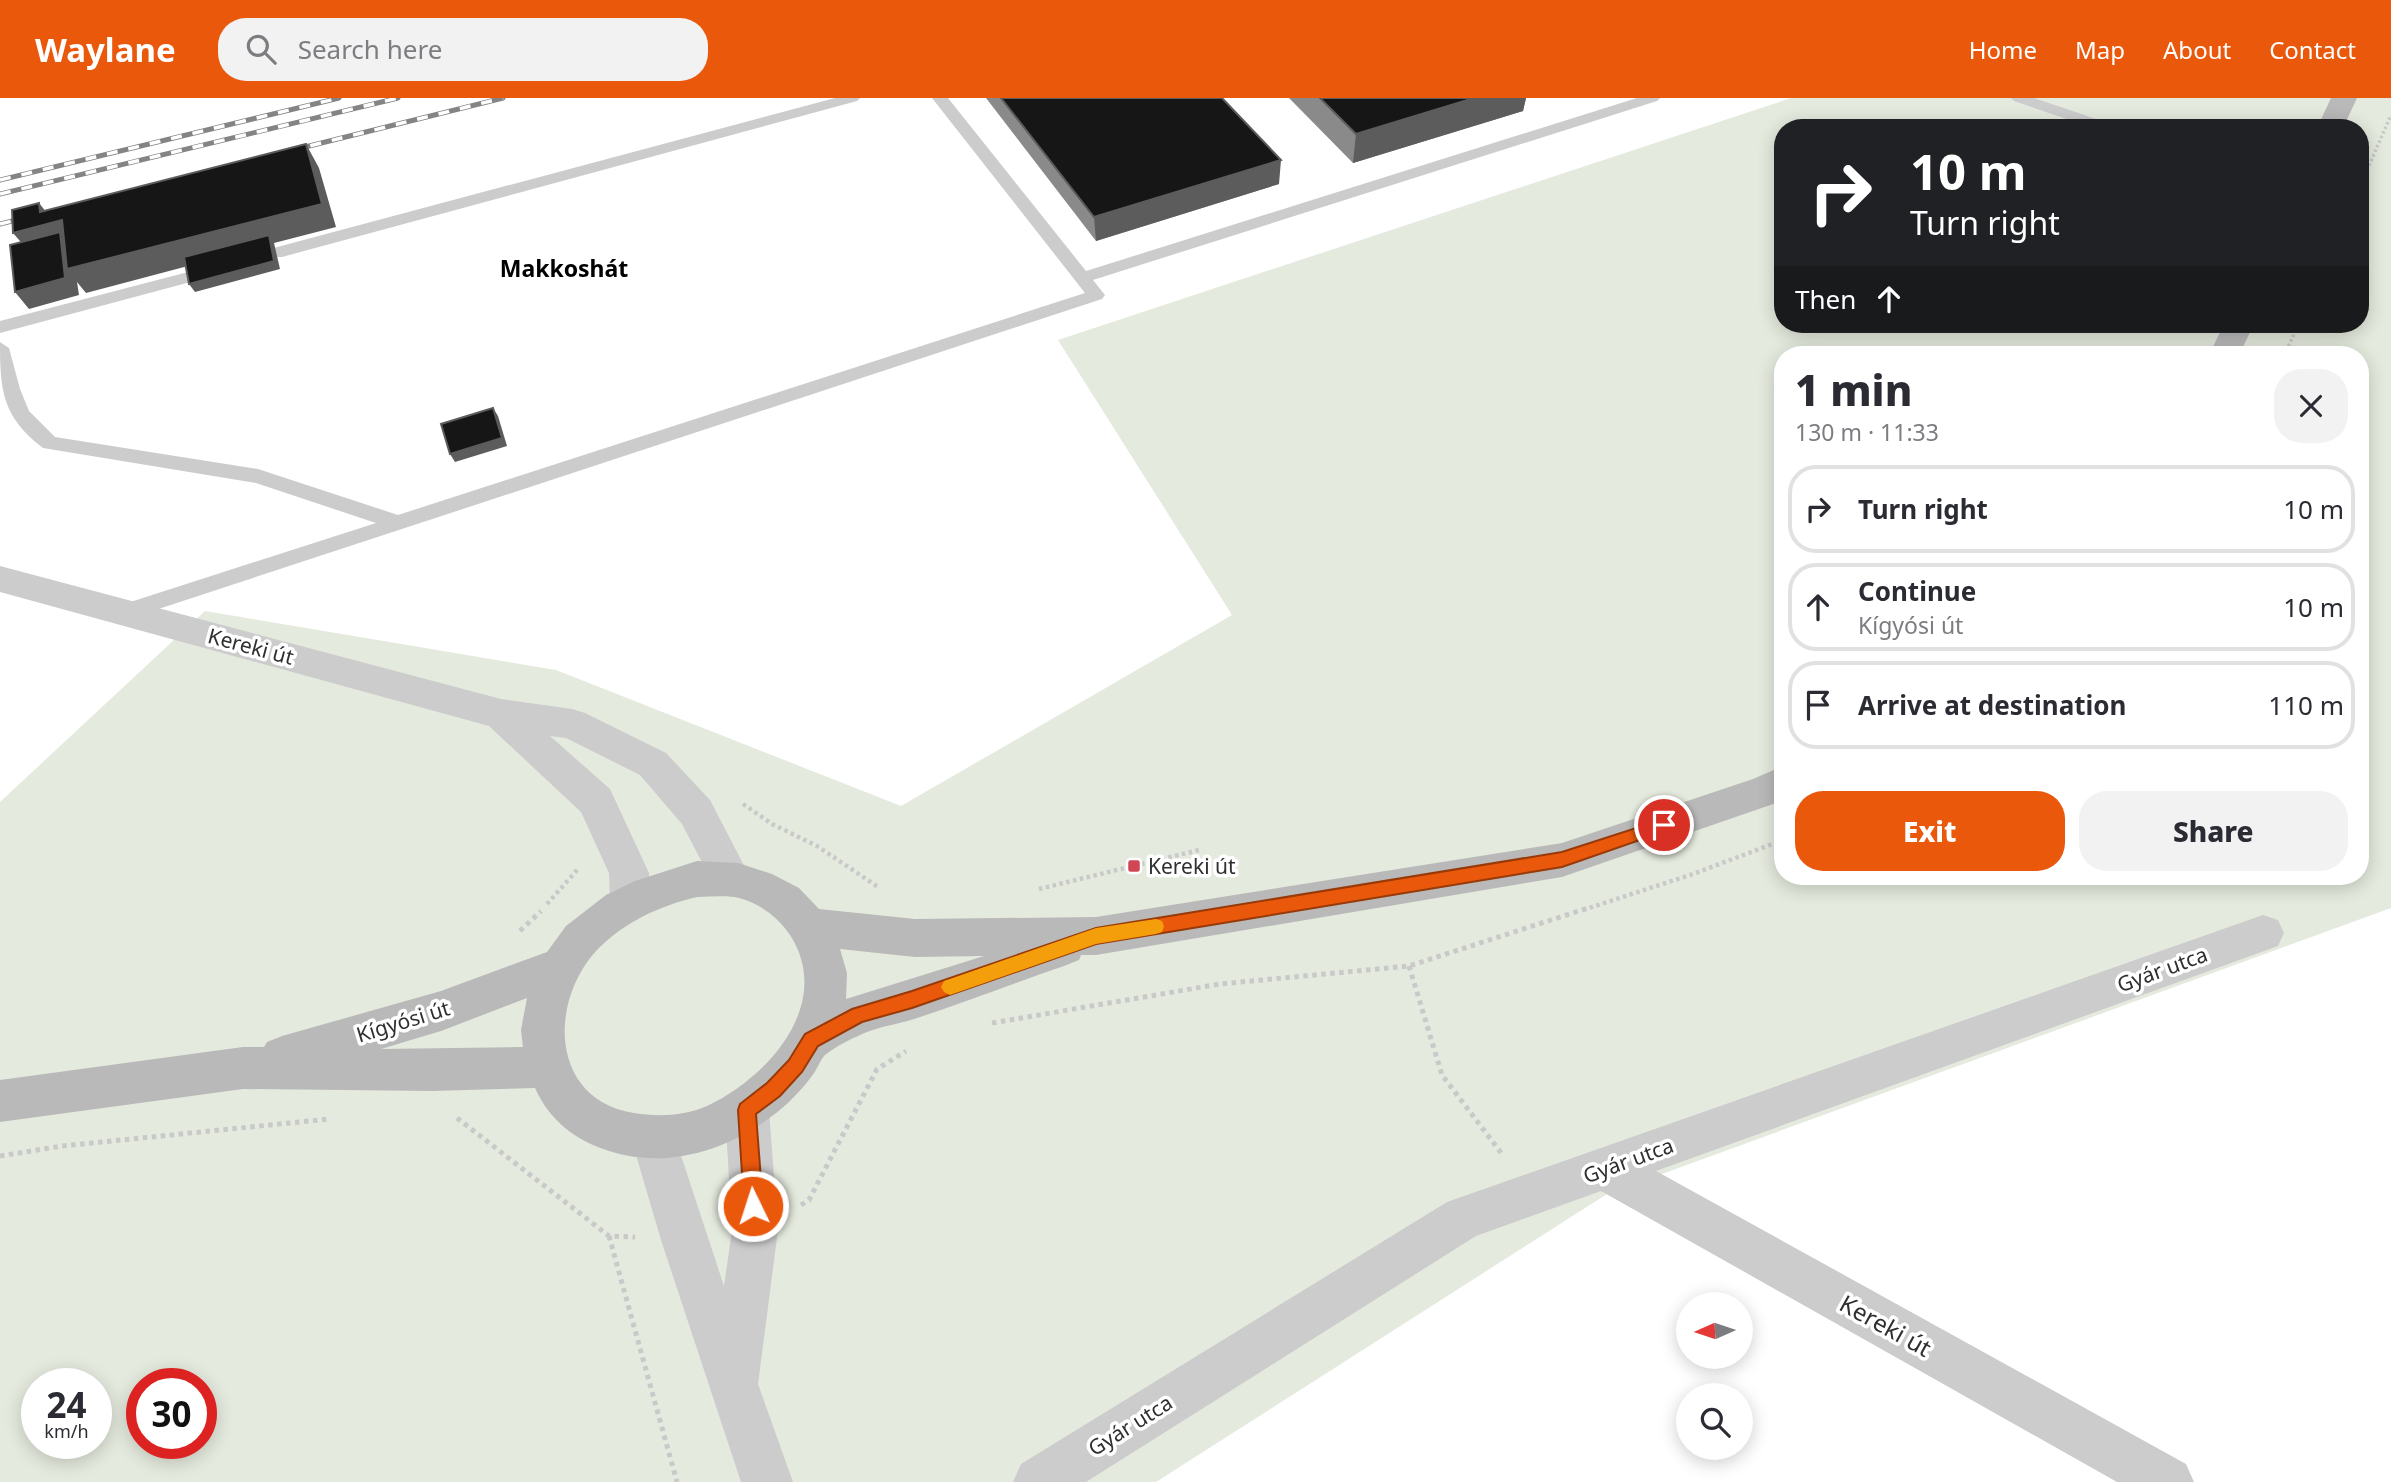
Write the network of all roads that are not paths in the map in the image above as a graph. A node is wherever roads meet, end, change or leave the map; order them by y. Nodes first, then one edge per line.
1 (852, 98) edge
2 (940, 98) edge
3 (1651, 98) edge
4 (2019, 98) edge
5 (2344, 98) edge
6 (2082, 119) edge
7 (2334, 119) edge
8 (276, 253) edge
9 (192, 276) edge
10 (1082, 278) junction
11 (0, 327) edge
12 (0, 348) edge
13 (398, 523) junction
14 (0, 579) edge
15 (125, 612) junction
16 (501, 714) junction
17 (1774, 786) edge
18 (731, 879) junction
19 (630, 901) junction
20 (811, 927) junction
21 (2263, 933) dead end
22 (1096, 936) junction
23 (561, 966) junction
24 (811, 1040) junction
25 (546, 1067) junction
26 (243, 1068) junction
27 (0, 1101) edge
28 (747, 1110) junction
29 (654, 1138) junction
30 (1605, 1168) junction
31 (734, 1390) junction
32 (767, 1482) edge
33 (1039, 1482) edge
34 (2168, 1482) edge

1 - 8 lane
2 - 10 lane
3 - 10 lane
4 - 6 lane
5 - 7 main road
9 - 11 lane
10 - 13 lane
12 - 13 lane
13 - 15 lane
14 - 15 street, Kereki út
15 - 16 street, Kereki út
16 - 18 street, Kereki út
16 - 19 street, Kereki út
17 - 22 main road
18 - 19 main road
18 - 20 main road
19 - 23 main road
20 - 22 main road
20 - 24 main road
21 - 30 street, Gyár utca
22 - 24 main road
23 - 25 main road
23 - 26 main road, Kígyósi út
24 - 28 main road
25 - 26 main road, Kígyósi út
25 - 29 main road
26 - 27 main road, Kígyósi út
28 - 29 main road
28 - 31 street
29 - 31 street
30 - 33 street, Gyár utca
30 - 34 street, Kereki út
31 - 32 street

